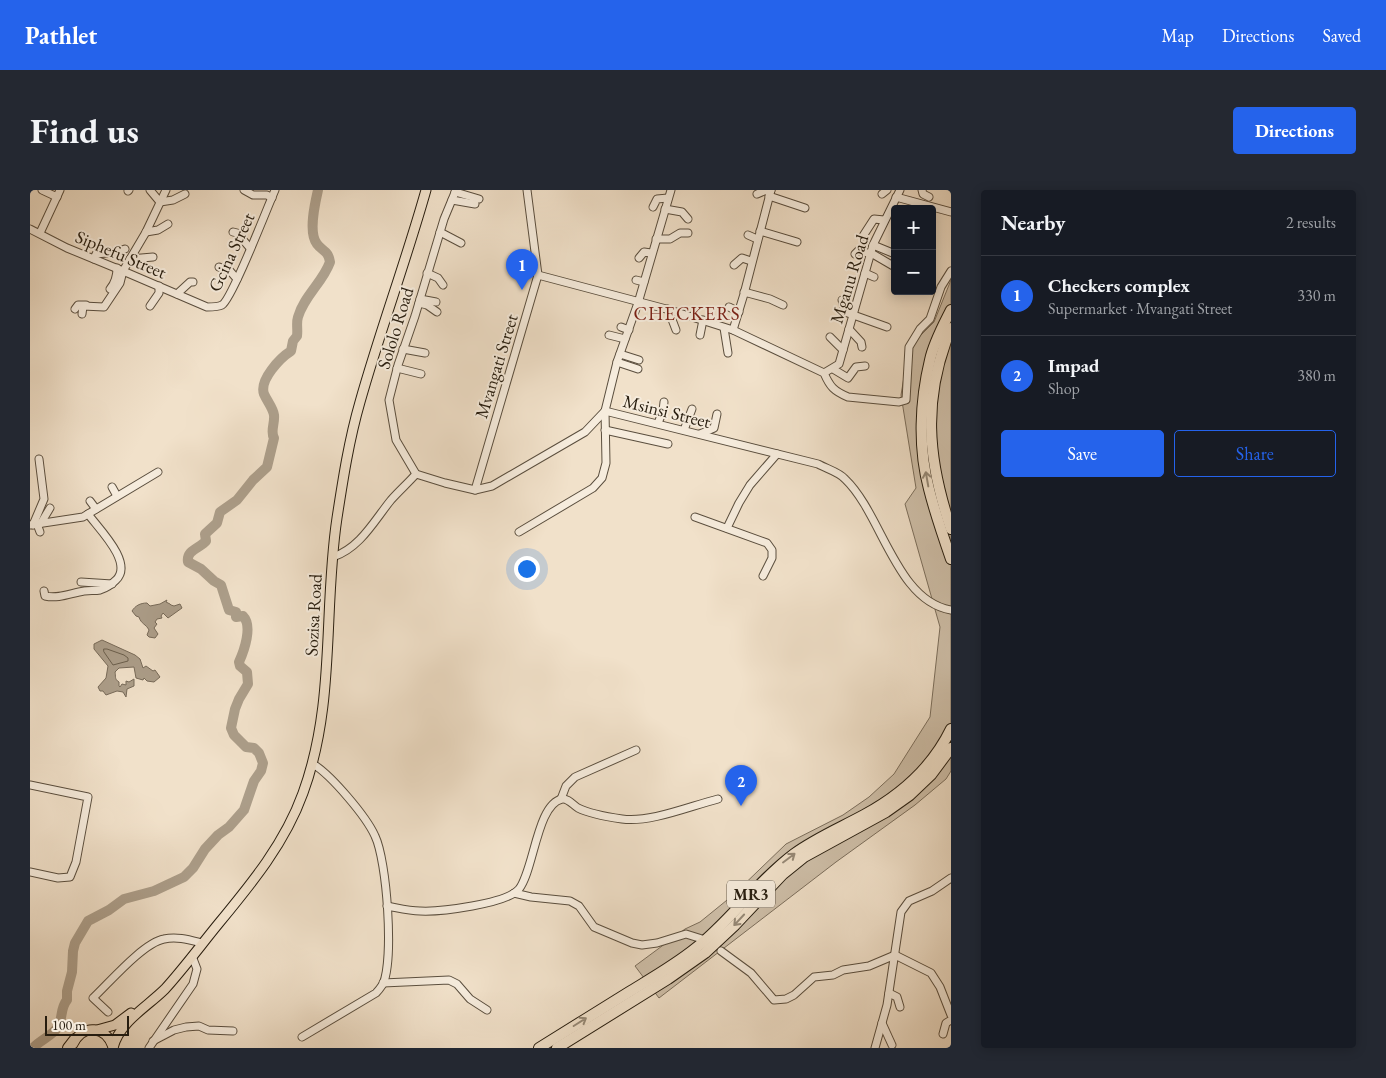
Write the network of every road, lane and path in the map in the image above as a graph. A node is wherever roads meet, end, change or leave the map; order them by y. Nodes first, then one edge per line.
1 (42, 190) edge
2 (150, 190) edge
3 (164, 190) edge
4 (244, 190) edge
5 (275, 190) edge
6 (426, 190) edge
7 (527, 190) edge
8 (671, 190) edge
9 (900, 190) edge
10 (922, 190) edge
11 (770, 192) edge
12 (58, 193) edge
13 (185, 194) dead end
14 (455, 194) edge
15 (757, 194) dead end
16 (929, 196) dead end
17 (272, 198) junction
18 (668, 198) junction
19 (896, 198) junction
20 (160, 202) junction
21 (477, 202) dead end
22 (653, 208) dead end
23 (805, 208) dead end
24 (665, 209) junction
25 (951, 212) edge
26 (688, 219) dead end
27 (884, 220) junction
28 (168, 224) dead end
29 (30, 230) edge
30 (146, 232) junction
31 (233, 232) dead end
32 (440, 232) junction
33 (40, 233) junction
34 (688, 233) dead end
35 (748, 235) dead end
36 (759, 235) junction
37 (864, 236) dead end
38 (656, 239) junction
39 (797, 242) dead end
40 (461, 243) dead end
41 (250, 248) junction
42 (125, 249) dead end
43 (871, 251) junction
44 (891, 251) edge
45 (652, 254) junction
46 (855, 254) dead end
47 (153, 257) dead end
48 (639, 258) dead end
49 (94, 259) junction
50 (130, 259) junction
51 (751, 262) junction
52 (891, 264) edge
53 (734, 265) dead end
54 (219, 268) dead end
55 (120, 269) junction
56 (951, 271) edge
57 (427, 273) junction
58 (865, 273) junction
59 (538, 275) junction
60 (874, 277) dead end
61 (237, 279) junction
62 (193, 282) dead end
63 (443, 285) dead end
64 (159, 286) junction
65 (110, 289) dead end
66 (744, 292) junction
67 (177, 294) junction
68 (842, 300) dead end
69 (419, 301) junction
70 (436, 302) dead end
71 (638, 302) junction
72 (200, 304) joint
73 (86, 305) junction
74 (783, 305) dead end
75 (150, 306) dead end
76 (729, 308) dead end
77 (75, 309) dead end
78 (668, 309) junction
79 (951, 310) edge
80 (437, 312) dead end
81 (739, 312) junction
82 (82, 314) dead end
83 (853, 314) junction
84 (703, 320) junction
85 (887, 327) dead end
86 (724, 328) junction
87 (951, 328) edge
88 (849, 329) junction
89 (676, 330) dead end
90 (733, 330) junction
91 (609, 335) dead end
92 (700, 335) dead end
93 (830, 337) dead end
94 (625, 339) junction
95 (862, 347) dead end
96 (403, 349) junction
97 (843, 350) junction
98 (426, 352) dead end
99 (728, 353) dead end
100 (620, 354) junction
101 (639, 360) dead end
102 (617, 362) junction
103 (865, 366) dead end
104 (397, 368) junction
105 (638, 368) dead end
106 (832, 369) junction
107 (824, 373) junction
108 (420, 374) dead end
109 (664, 402) dead end
110 (692, 409) dead end
111 (605, 411) junction
112 (717, 414) dead end
113 (658, 424) junction
114 (605, 430) junction
115 (684, 430) junction
116 (700, 434) junction
117 (668, 444) dead end
118 (777, 454) junction
119 (39, 459) dead end
120 (158, 472) dead end
121 (416, 474) junction
122 (112, 487) dead end
123 (474, 490) junction
124 (117, 496) junction
125 (90, 501) dead end
126 (50, 508) dead end
127 (96, 510) junction
128 (695, 517) dead end
129 (84, 518) junction
130 (35, 524) edge
131 (728, 528) junction
132 (951, 529) edge
133 (40, 532) dead end
134 (519, 532) dead end
135 (333, 557) junction
136 (951, 559) edge
137 (763, 576) dead end
138 (81, 582) dead end
139 (112, 584) junction
140 (44, 591) dead end
141 (951, 610) edge
142 (951, 729) edge
143 (951, 748) edge
144 (636, 750) dead end
145 (313, 764) junction
146 (30, 785) edge
147 (561, 799) junction
148 (718, 799) dead end
149 (30, 872) edge
150 (951, 878) edge
151 (514, 893) junction
152 (386, 906) junction
153 (702, 939) dead end
154 (202, 944) junction
155 (721, 951) dead end
156 (895, 955) junction
157 (192, 956) junction
158 (383, 983) junction
159 (889, 993) junction
160 (153, 1001) junction
161 (900, 1007) dead end
162 (487, 1010) dead end
163 (108, 1012) dead end
164 (951, 1015) edge
165 (951, 1020) edge
166 (882, 1023) junction
167 (97, 1030) junction
168 (233, 1031) dead end
169 (943, 1034) dead end
170 (302, 1037) dead end
171 (74, 1044) edge
172 (151, 1045) edge
173 (889, 1046) edge
174 (68, 1048) edge
175 (113, 1048) edge
176 (539, 1048) edge
177 (557, 1048) edge
178 (875, 1048) edge

1 - 12 street
2 - 20 street
3 - 20 street
4 - 17 street
5 - 17 street, Gcina Street
6 - 135 main road, Sozisa Road
7 - 59 street, Mvangati Street
8 - 18 street
9 - 19 street, Mganu Road
10 - 16 street
11 - 15 street
11 - 23 street
11 - 36 street
12 - 33 street
13 - 20 street
14 - 21 street
14 - 32 street, Sololo Road
17 - 41 street, Gcina Street
18 - 22 street
18 - 24 street
19 - 25 street
19 - 27 street, Mganu Road
20 - 30 street
24 - 26 street
24 - 38 street
27 - 37 street
27 - 43 street, Mganu Road
28 - 30 street
29 - 33 street, Siphefu Street
30 - 50 street
31 - 41 street
32 - 40 street
32 - 57 street, Sololo Road
33 - 49 street, Siphefu Street
34 - 38 street
35 - 36 street
36 - 39 street
36 - 51 street
38 - 45 street
41 - 61 street, Gcina Street
42 - 49 street
43 - 44 street
43 - 46 street
43 - 52 street
43 - 58 street, Mganu Road
45 - 48 street
45 - 71 street
47 - 50 street
49 - 55 street, Siphefu Street
50 - 55 street
51 - 53 street
51 - 66 street
54 - 61 street
55 - 64 street, Siphefu Street
55 - 65 street
55 - 73 street
56 - 107 street
57 - 63 street
57 - 69 street, Sololo Road
58 - 60 street
58 - 83 street, Mganu Road
59 - 71 street
59 - 123 street, Mvangati Street
61 - 72 street, Gcina Street
62 - 67 street
64 - 67 street, Siphefu Street
64 - 75 street
66 - 74 street
66 - 81 street
67 - 72 street, Siphefu Street
68 - 83 street
69 - 70 street
69 - 80 street
69 - 96 street, Sololo Road
71 - 78 street
71 - 94 street
73 - 77 street
73 - 82 street
76 - 81 street
78 - 84 street
78 - 89 street
136 -> 79 highway
81 - 90 street
83 - 85 street
83 - 88 street, Mganu Road
84 - 86 street
84 - 92 street
86 - 90 street
86 - 99 street
87 - 132 highway
88 - 95 street
88 - 97 street, Mganu Road
90 - 107 street
91 - 94 street
93 - 97 street
94 - 100 street
96 - 98 street
96 - 104 street, Sololo Road
97 - 106 street, Mganu Road
100 - 101 street
100 - 102 street
102 - 105 street
102 - 111 street
103 - 106 street
104 - 108 street
104 - 121 street, Sololo Road
106 - 107 street
109 - 113 street
110 - 115 street
111 - 113 street, Msinsi Street
111 - 114 street
111 - 123 street, Msinsi Street
112 - 116 street
113 - 115 street, Msinsi Street
114 - 117 street
114 - 134 street
115 - 116 street, Msinsi Street
116 - 118 street, Msinsi Street
118 - 131 street
118 - 141 street, Msinsi Street
119 - 130 street
120 - 124 street
121 - 123 street, Msinsi Street
121 - 135 street
122 - 124 street
124 - 127 street
125 - 127 street
126 - 130 street
127 - 129 street
128 - 131 street
129 - 130 street
129 - 139 street
130 - 133 street
131 - 137 street
135 - 145 main road, Sozisa Road
138 - 139 street
139 - 140 street
176 -> 142 highway, MR3
143 -> 177 highway, MR3
144 - 147 street
145 - 152 street
145 - 154 main road, Sozisa Road
146 - 149 street
147 - 148 street
147 - 151 street
150 - 156 street
151 - 152 street
151 - 153 street
152 - 158 street
154 - 157 main road, Sozisa Road
154 - 163 street
155 - 156 street
156 - 159 street
156 - 164 street
157 - 160 main road, Sozisa Road
157 - 172 street
158 - 162 street
158 - 170 street
159 - 161 street
159 - 166 street
160 - 167 main road
160 - 175 main road
165 - 169 street
166 - 173 street
166 - 178 street
167 - 171 main road
167 - 175 main road
168 - 172 street
171 - 174 highway

